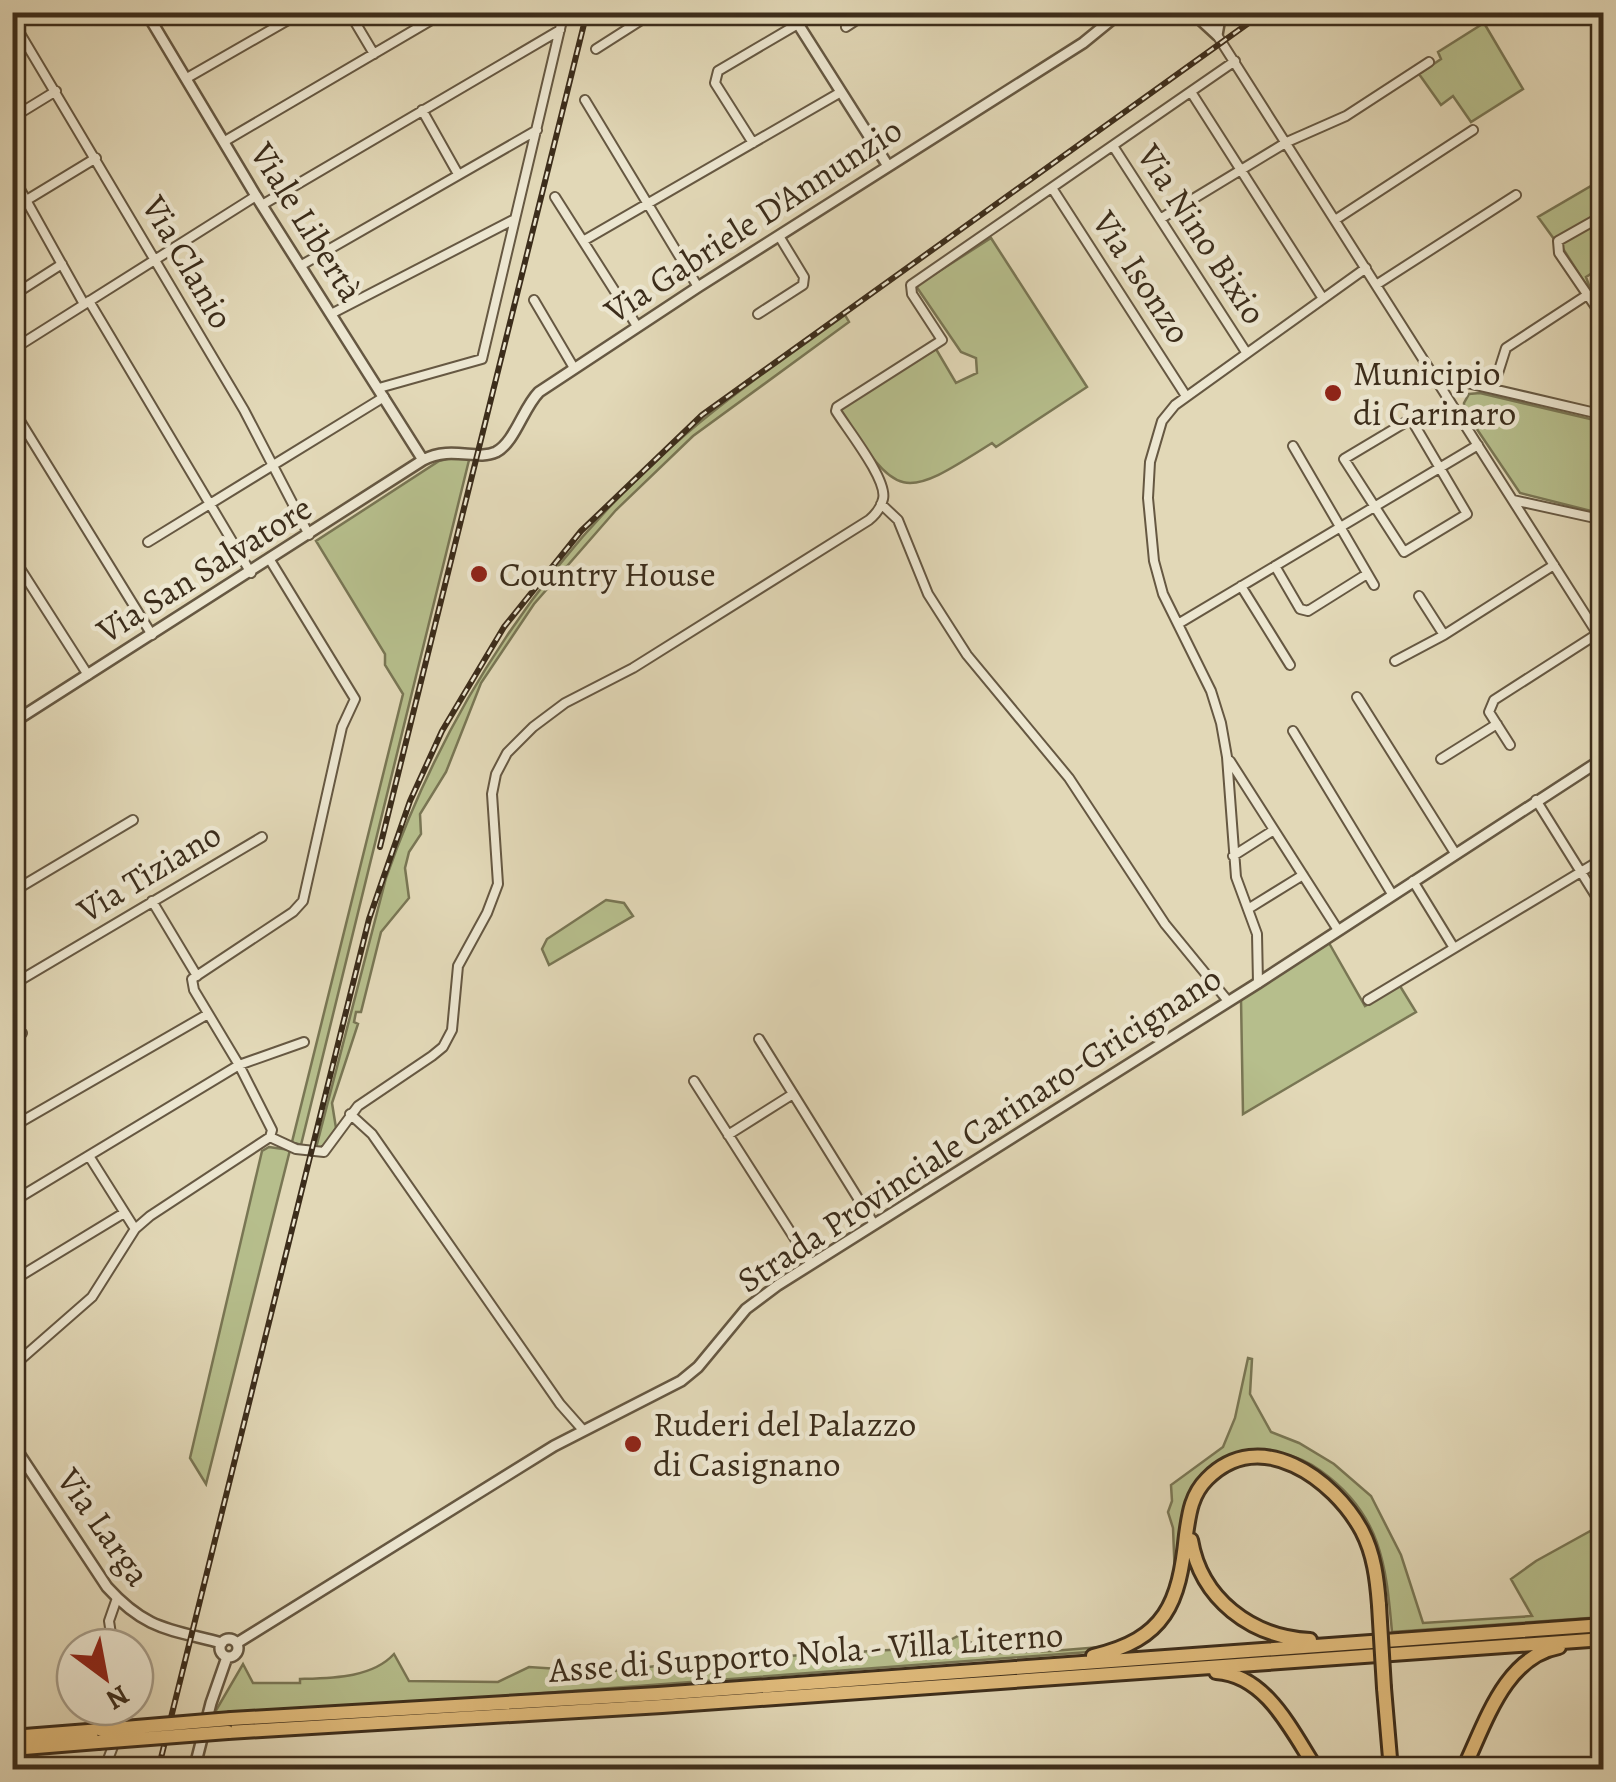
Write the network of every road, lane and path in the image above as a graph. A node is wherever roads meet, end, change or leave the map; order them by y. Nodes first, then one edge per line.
1 (146, 12) edge
2 (302, 12) edge
3 (349, 12) edge
4 (444, 12) edge
5 (564, 12) edge
6 (654, 12) edge
7 (869, 12) edge
8 (1121, 12) edge
9 (1192, 12) edge
10 (1220, 12) edge
11 (798, 18) edge
12 (12, 20) edge
13 (846, 27) dead end
14 (561, 30) junction
15 (1217, 35) junction
16 (596, 50) dead end
17 (374, 54) junction
18 (1235, 62) junction
19 (1429, 62) dead end
20 (187, 78) junction
21 (56, 91) junction
22 (842, 92) junction
23 (1191, 92) junction
24 (586, 100) dead end
25 (422, 110) junction
26 (12, 118) edge
27 (537, 130) junction
28 (1473, 130) dead end
29 (225, 141) junction
30 (1287, 142) junction
31 (753, 143) junction
32 (1113, 146) junction
33 (96, 158) junction
34 (888, 166) junction
35 (1241, 170) junction
36 (458, 174) junction
37 (12, 176) edge
38 (1052, 188) junction
39 (1516, 194) dead end
40 (555, 197) dead end
41 (26, 200) junction
42 (259, 200) junction
43 (648, 203) junction
44 (12, 209) edge
45 (1604, 215) edge
46 (1160, 219) junction
47 (513, 220) junction
48 (1335, 220) junction
49 (778, 236) junction
50 (583, 241) junction
51 (154, 259) junction
52 (62, 264) junction
53 (300, 266) junction
54 (1366, 268) junction
55 (1376, 285) junction
56 (698, 287) junction
57 (1587, 295) junction
58 (12, 296) edge
59 (1322, 297) junction
60 (534, 300) dead end
61 (86, 302) junction
62 (331, 314) junction
63 (758, 314) dead end
64 (1604, 319) edge
65 (638, 326) junction
66 (12, 350) edge
67 (1246, 352) junction
68 (574, 368) junction
69 (1433, 374) junction
70 (1493, 389) junction
71 (382, 393) junction
72 (1186, 396) junction
73 (12, 408) edge
74 (1604, 415) edge
75 (1478, 445) junction
76 (1293, 446) dead end
77 (424, 460) junction
78 (273, 465) junction
79 (1439, 468) junction
80 (1513, 500) junction
81 (210, 504) junction
82 (881, 504) junction
83 (1374, 507) junction
84 (1604, 520) edge
85 (1340, 527) junction
86 (309, 535) junction
87 (148, 542) dead end
88 (12, 556) edge
89 (270, 560) junction
90 (1554, 565) junction
91 (1275, 566) junction
92 (251, 572) junction
93 (1367, 574) junction
94 (1241, 586) junction
95 (1374, 586) dead end
96 (1419, 596) dead end
97 (1178, 624) junction
98 (1597, 634) junction
99 (152, 635) junction
100 (1444, 635) junction
101 (1604, 644) edge
102 (1395, 661) dead end
103 (1290, 664) dead end
104 (88, 676) junction
105 (1357, 697) dead end
106 (14, 719) edge
107 (1497, 724) junction
108 (1292, 731) dead end
109 (1510, 745) dead end
110 (1227, 757) junction
111 (1604, 758) edge
112 (1441, 759) dead end
113 (1536, 800) junction
114 (133, 820) dead end
115 (1274, 830) junction
116 (262, 837) dead end
117 (1454, 853) junction
118 (1233, 856) junction
119 (1604, 858) edge
120 (1582, 871) junction
121 (1303, 875) junction
122 (1413, 880) junction
123 (12, 892) edge
124 (1392, 894) junction
125 (152, 901) junction
126 (1604, 909) edge
127 (1248, 910) junction
128 (1338, 930) junction
129 (1454, 948) junction
130 (197, 976) junction
131 (13, 982) edge
132 (1258, 983) junction
133 (1368, 1000) dead end
134 (1228, 1002) junction
135 (208, 1014) junction
136 (22, 1033) dead end
137 (12, 1039) edge
138 (758, 1039) dead end
139 (304, 1042) dead end
140 (239, 1065) junction
141 (694, 1081) dead end
142 (793, 1094) junction
143 (350, 1114) junction
144 (12, 1127) edge
145 (728, 1135) junction
146 (270, 1137) junction
147 (89, 1156) junction
148 (12, 1202) edge
149 (124, 1213) junction
150 (874, 1224) junction
151 (135, 1229) junction
152 (811, 1264) junction
153 (12, 1281) edge
154 (12, 1367) edge
155 (583, 1430) junction
156 (12, 1442) edge
157 (1188, 1517) junction
158 (117, 1598) junction
159 (1604, 1625) edge
160 (110, 1627) edge
161 (1601, 1639) edge
162 (222, 1642) junction
163 (1362, 1642) junction
164 (238, 1643) junction
165 (227, 1657) junction
166 (1052, 1665) junction
167 (1119, 1673) junction
168 (230, 1726) junction
169 (118, 1727) edge
170 (100, 1736) junction
171 (12, 1737) edge
172 (12, 1749) edge
173 (104, 1770) edge
174 (194, 1770) edge
175 (1317, 1770) edge
176 (1391, 1770) edge
177 (1464, 1770) edge

1 - 20 street, Viale Libertà
2 - 20 street
3 - 17 street
4 - 17 street
5 - 14 street
6 - 16 street
7 - 13 street
8 - 34 street, Via Gabriele D'Annunzio
9 - 15 street
10 - 15 street
11 - 22 street
11 - 31 street
12 - 21 street, Via Clanio
14 - 25 street
14 - 27 street
15 - 18 street
17 - 29 street
18 - 23 street
18 - 30 street
19 - 30 street
20 - 29 street, Viale Libertà
21 - 26 street
21 - 33 street, Via Clanio
22 - 31 street
22 - 34 street
23 - 32 street
23 - 35 street
24 - 43 street
25 - 36 street
25 - 42 street
27 - 36 street
27 - 47 street
28 - 48 street
29 - 42 street, Viale Libertà
30 - 35 street
30 - 48 street
31 - 43 street
32 - 38 street
32 - 46 street, Via Nino Bixio
33 - 41 street
33 - 51 street, Via Clanio
34 - 49 street, Via Gabriele D'Annunzio
35 - 46 street
35 - 59 street
36 - 53 street
37 - 41 street
38 - 72 street, Via Isonzo
38 - 82 street
39 - 55 street
40 - 50 street
41 - 44 street
41 - 52 street
42 - 51 street
42 - 53 street, Viale Libertà
43 - 50 street
43 - 56 street
45 - 57 street
46 - 67 street, Via Nino Bixio
47 - 62 street
47 - 71 street
48 - 54 street
49 - 56 street, Via Gabriele D'Annunzio
49 - 63 street
50 - 65 street
51 - 61 street
51 - 78 street, Via Clanio
52 - 58 street
52 - 61 street
53 - 62 street, Viale Libertà
54 - 55 street
54 - 59 street
55 - 69 street
56 - 65 street, Via Gabriele D'Annunzio
57 - 64 street
57 - 70 street
59 - 67 street
60 - 68 street
61 - 66 street
61 - 81 street
62 - 71 street, Viale Libertà
65 - 68 street, Via Gabriele D'Annunzio
67 - 72 street
68 - 77 street, Via Gabriele D'Annunzio
69 - 70 street
69 - 75 street
70 - 74 street
71 - 77 street, Viale Libertà
71 - 78 street
72 - 97 street
73 - 99 street
75 - 79 street
75 - 80 street
76 - 85 street
77 - 86 street, Via San Salvatore
78 - 81 street
78 - 86 street, Via Clanio
79 - 83 street
79 - 83 street
79 - 83 street
80 - 84 street
80 - 90 street
81 - 87 street
81 - 92 street
82 - 134 street
82 - 143 street
83 - 85 street
85 - 91 street
85 - 93 street
86 - 89 street, Via San Salvatore
88 - 104 street
89 - 92 street, Via San Salvatore
89 - 130 street
90 - 98 street
90 - 100 street
91 - 93 street
91 - 94 street
92 - 99 street, Via San Salvatore
93 - 95 street
94 - 97 street
94 - 103 street
96 - 100 street
97 - 110 street
98 - 101 street
98 - 107 street
99 - 104 street, Via San Salvatore
100 - 102 street
104 - 106 street, Via San Salvatore
105 - 117 street
107 - 109 street
107 - 112 street
108 - 124 street
110 - 115 street
110 - 118 street
111 - 113 street, Strada Provinciale Carinaro-Gricignano
113 - 117 street, Strada Provinciale Carinaro-Gricignano
113 - 120 street
114 - 123 street
115 - 118 street
115 - 121 street
116 - 125 street, Via Tiziano
117 - 122 street, Strada Provinciale Carinaro-Gricignano
118 - 127 street
119 - 120 street
120 - 126 street
120 - 129 street
121 - 127 street
121 - 128 street
122 - 124 street, Strada Provinciale Carinaro-Gricignano
122 - 129 street
124 - 128 street, Strada Provinciale Carinaro-Gricignano
125 - 130 street
125 - 131 street, Via Tiziano
127 - 132 street
128 - 132 street, Strada Provinciale Carinaro-Gricignano
129 - 133 street
130 - 135 street
132 - 134 street, Strada Provinciale Carinaro-Gricignano
134 - 150 street, Strada Provinciale Carinaro-Gricignano
135 - 140 street
135 - 144 street
136 - 137 street
138 - 142 street
139 - 140 street
140 - 146 street
140 - 147 street
141 - 145 street
142 - 145 street
142 - 150 street
143 - 146 street
143 - 155 street
145 - 152 street
146 - 151 street
147 - 148 street
147 - 149 street
149 - 151 street
149 - 153 street
150 - 152 street, Strada Provinciale Carinaro-Gricignano
151 - 154 street
152 - 155 street, Strada Provinciale Carinaro-Gricignano
155 - 164 street, Strada Provinciale Carinaro-Gricignano
156 - 158 street, Via Larga
157 - 163 highway
157 - 166 highway
157 - 176 highway, bridge
158 - 160 street
158 - 162 street, Via Larga
159 - 163 highway, Asse di Supporto Nola - Villa Literno
161 - 167 highway, Asse di Supporto Nola - Villa Literno
161 - 177 highway
162 - 164 street, Via Larga
162 - 165 street
163 - 166 highway, Asse di Supporto Nola - Villa Literno
164 - 165 street
165 - 174 street
166 - 168 highway, Asse di Supporto Nola - Villa Literno
167 - 168 highway, Asse di Supporto Nola - Villa Literno
167 - 175 highway
168 - 170 highway, Asse di Supporto Nola - Villa Literno, bridge
169 - 173 street
170 - 171 highway, Asse di Supporto Nola - Villa Literno
170 - 172 highway, Asse di Supporto Nola - Villa Literno

